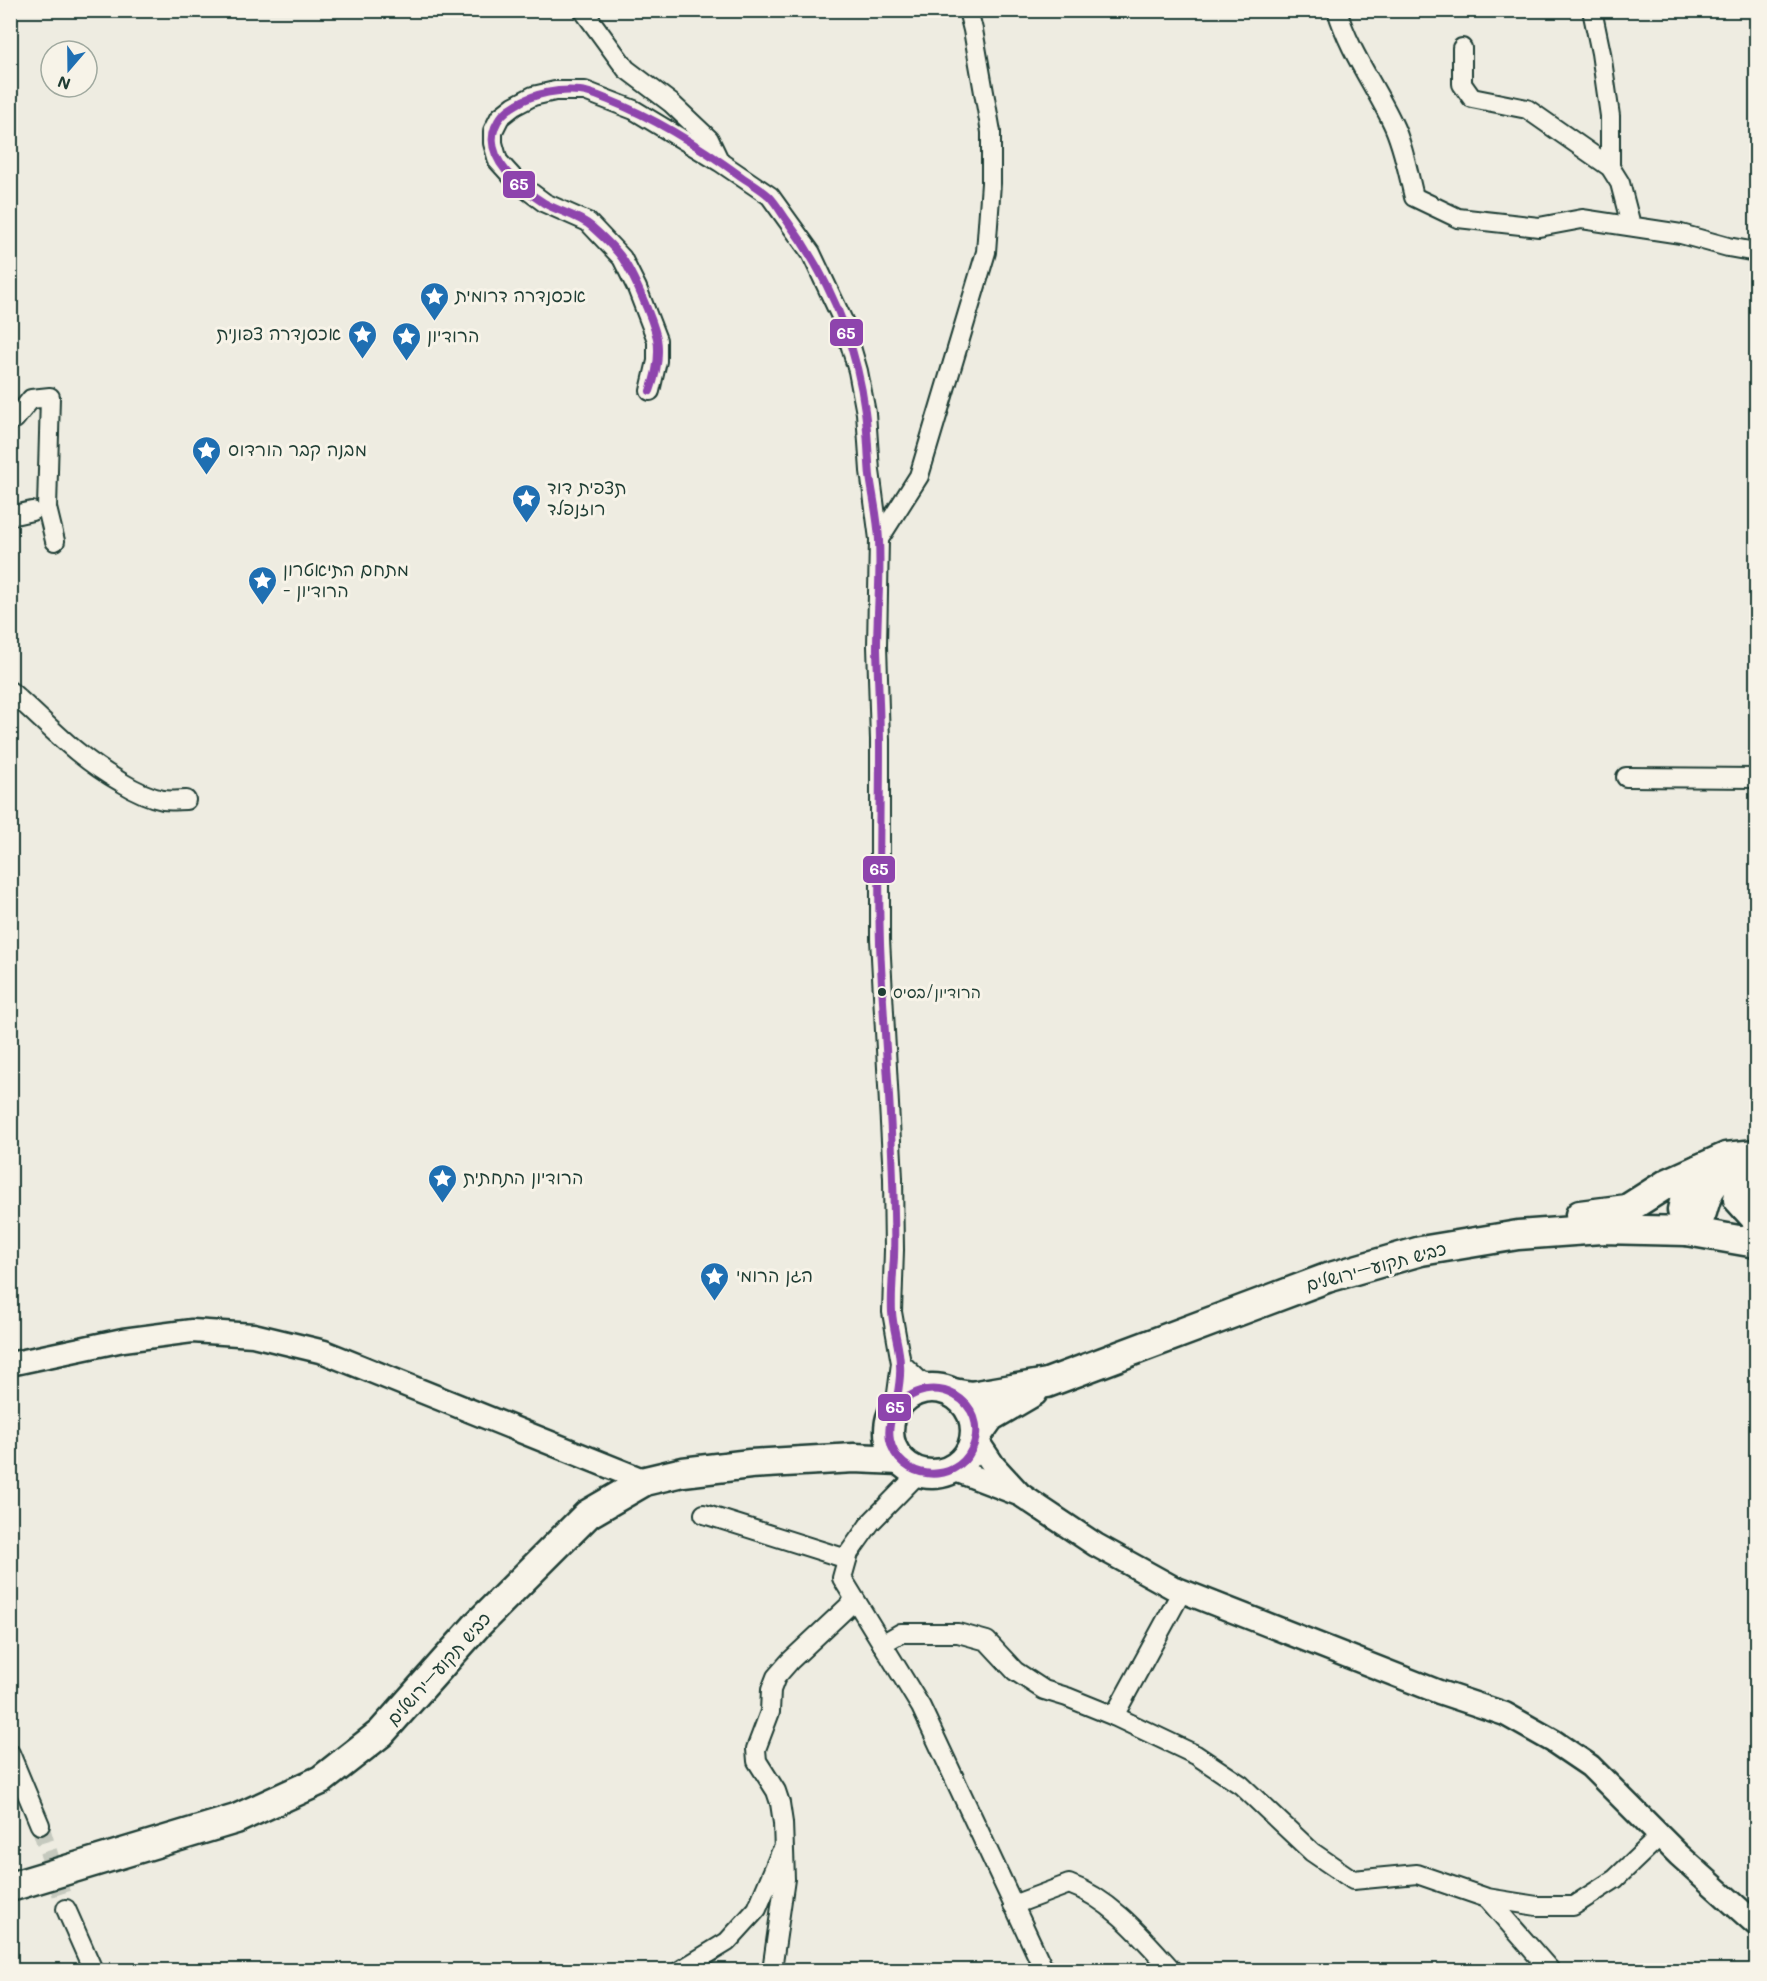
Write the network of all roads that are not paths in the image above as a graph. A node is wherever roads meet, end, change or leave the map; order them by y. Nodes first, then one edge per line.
1 (583, 10) edge
2 (968, 10) edge
3 (1337, 10) edge
4 (1592, 10) edge
5 (1462, 48) dead end
6 (720, 162) junction
7 (1610, 167) junction
8 (1631, 225) junction
9 (1756, 252) edge
10 (650, 392) dead end
11 (15, 419) dead end
12 (32, 511) dead end
13 (10, 516) edge
14 (879, 539) junction
15 (55, 541) dead end
16 (10, 691) edge
17 (1626, 777) dead end
18 (1756, 778) edge
19 (186, 800) dead end
20 (1756, 1156) edge
21 (1699, 1169) junction
22 (1756, 1219) edge
23 (1687, 1230) junction
24 (1756, 1243) edge
25 (1458, 1245) junction
26 (901, 1363) junction
27 (10, 1364) edge
28 (1047, 1383) junction
29 (946, 1391) junction
30 (892, 1421) junction
31 (975, 1438) junction
32 (854, 1458) junction
33 (910, 1467) junction
34 (953, 1469) junction
35 (645, 1480) junction
36 (1021, 1496) junction
37 (704, 1514) dead end
38 (847, 1559) junction
39 (1182, 1591) junction
40 (855, 1600) junction
41 (882, 1644) junction
42 (1114, 1716) junction
43 (10, 1753) edge
44 (40, 1825) tunnel mouth
45 (1660, 1836) junction
46 (784, 1845) junction
47 (10, 1887) edge
48 (1487, 1898) junction
49 (1013, 1905) junction
50 (66, 1909) tunnel mouth
51 (1756, 1924) edge
52 (93, 1971) edge
53 (681, 1971) edge
54 (772, 1971) edge
55 (1044, 1971) edge
56 (1172, 1971) edge
57 (1551, 1971) edge

1 - 6 street
2 - 14 street
3 - 8 street
4 - 7 street
5 - 7 street
6 - 10 street
6 - 14 street
7 - 8 street
8 - 9 street
11 - 15 street
12 - 13 street
14 - 26 street
16 - 19 street
17 - 18 street
20 - 21 main road
20 - 22 main road
20 - 23 main road
21 - 23 main road
21 - 25 main road
23 - 24 main road, כביש תקוע–ירושלים
23 - 25 main road, כביש תקוע–ירושלים
25 - 28 main road, כביש תקוע–ירושלים
26 - 29 street
26 - 30 street
27 - 35 street
28 - 29 main road, כביש תקוע–ירושלים
28 - 31 main road, כביש תקוע–ירושלים
29 - 30 main road
29 - 31 main road
30 - 32 main road
30 - 33 main road
31 - 34 main road
31 - 36 street
32 - 33 main road, כביש תקוע–ירושלים
32 - 35 main road, כביש תקוע–ירושלים
33 - 34 main road
33 - 38 street
34 - 36 street
35 - 47 main road, כביש תקוע–ירושלים
36 - 39 street
37 - 38 street
38 - 40 street
39 - 42 street
39 - 45 street
40 - 41 street
40 - 46 street
41 - 42 street
41 - 49 street
42 - 48 street
43 - 44 street
45 - 48 street
45 - 51 street
46 - 53 street
46 - 54 street
48 - 57 street
49 - 55 street
49 - 56 street
50 - 52 street

